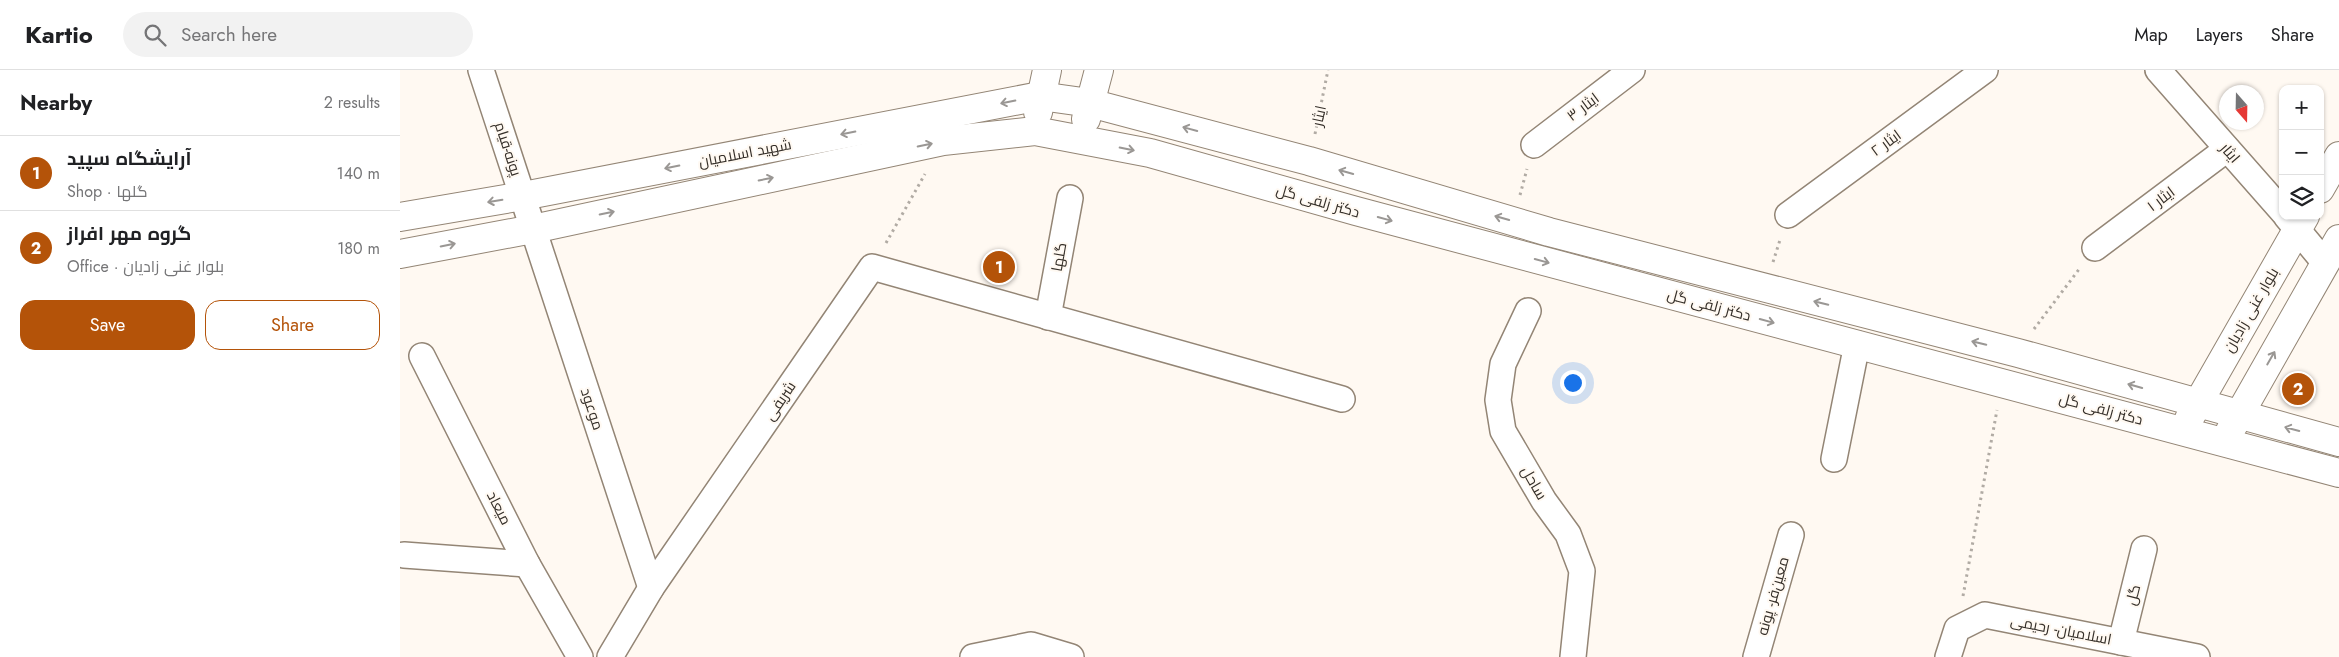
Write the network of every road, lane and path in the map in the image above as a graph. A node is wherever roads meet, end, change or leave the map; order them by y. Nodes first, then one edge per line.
1 (481, 70) edge
2 (1099, 70) edge
3 (1328, 70) edge
4 (1632, 70) edge
5 (1985, 70) edge
6 (2158, 70) edge
7 (1044, 83) edge
8 (1090, 102) junction
9 (1035, 131) junction
10 (1079, 139) junction
11 (944, 141) junction
12 (1534, 145) joint
13 (2227, 149) junction
14 (2339, 156) edge
15 (1309, 161) junction
16 (2324, 182) edge
17 (523, 196) junction
18 (1070, 198) dead end
19 (2279, 203) edge
20 (1788, 215) joint
21 (400, 217) edge
22 (2292, 220) edge
23 (2294, 220) edge
24 (1513, 221) junction
25 (533, 229) junction
26 (2339, 239) edge
27 (2095, 248) joint
28 (400, 254) edge
29 (2325, 263) junction
30 (872, 267) junction
31 (1764, 289) junction
32 (1528, 311) dead end
33 (1048, 317) junction
34 (1857, 344) junction
35 (2018, 353) junction
36 (422, 356) dead end
37 (2221, 361) junction
38 (2258, 381) junction
39 (2002, 383) junction
40 (1342, 399) dead end
41 (2196, 404) junction
42 (2238, 415) junction
43 (2184, 431) junction
44 (2224, 442) junction
45 (2339, 442) edge
46 (1834, 459) dead end
47 (2339, 472) edge
48 (1791, 535) dead end
49 (2144, 549) dead end
50 (404, 555) dead end
51 (527, 564) junction
52 (651, 588) junction
53 (1957, 629) junction
54 (2125, 647) edge
55 (580, 657) edge
56 (610, 657) edge
57 (973, 657) edge
58 (1071, 657) edge
59 (1573, 657) edge
60 (1756, 657) edge
61 (1948, 657) edge
62 (2197, 657) edge

1 - 17 street, پونه-قیام
2 - 8 main road
3 - 15 path, ایثار
4 - 12 street, ایثار ۳
5 - 20 street, ایثار ۲
6 - 13 street, ایثار
7 - 8 main road, شهید اسلامیان
7 - 9 main road
7 -> 17 main road, شهید اسلامیان
8 - 10 main road
15 -> 8 main road, دکتر زلفی گل
9 - 10 main road, شهید اسلامیان
9 - 11 main road, شهید اسلامیان
10 -> 34 main road, دکتر زلفی گل
25 -> 11 main road, شهید اسلامیان
11 - 30 path
12 - 24 path
13 - 19 street, ایثار
13 - 27 street, ایثار ۱
14 - 16 main road
24 -> 15 main road, دکتر زلفی گل
17 -> 21 main road, شهید اسلامیان
17 - 25 street, پونه-قیام
18 - 33 street, گلها
20 - 31 path
22 - 37 main road, بلوار غنی زادیان
23 - 29 street, ایثار
24 - 31 main road, دکتر زلفی گل
28 -> 25 main road, شهید اسلامیان
25 - 52 street, موعود
26 - 29 main road
27 - 35 path
38 -> 29 main road
30 - 33 street
30 - 52 street, شریفی
35 -> 31 main road, دکتر زلفی گل
32 - 59 street, ساحل
33 - 40 street
34 - 39 main road, دکتر زلفی گل
34 - 46 street
41 -> 35 main road, دکتر زلفی گل
36 - 51 street, میعاد
37 - 38 main road
37 - 41 main road, بلوار غنی زادیان
38 - 42 main road
39 - 43 main road, دکتر زلفی گل
39 - 53 path
41 - 42 main road, دکتر زلفی گل
41 - 43 main road, بلوار غنی زادیان
42 - 44 main road
45 -> 42 main road, دکتر زلفی گل
43 - 44 main road, دکتر زلفی گل
44 - 47 main road, دکتر زلفی گل
48 - 60 street, معین‌فر- پونه
49 - 54 street, گل
50 - 51 street
51 - 55 street, میعاد
52 - 56 street, شریفی
53 - 54 street, اسلامیان- رحیمی
53 - 61 street
54 - 62 street, اسلامیان- رحیمی
57 - 58 street

